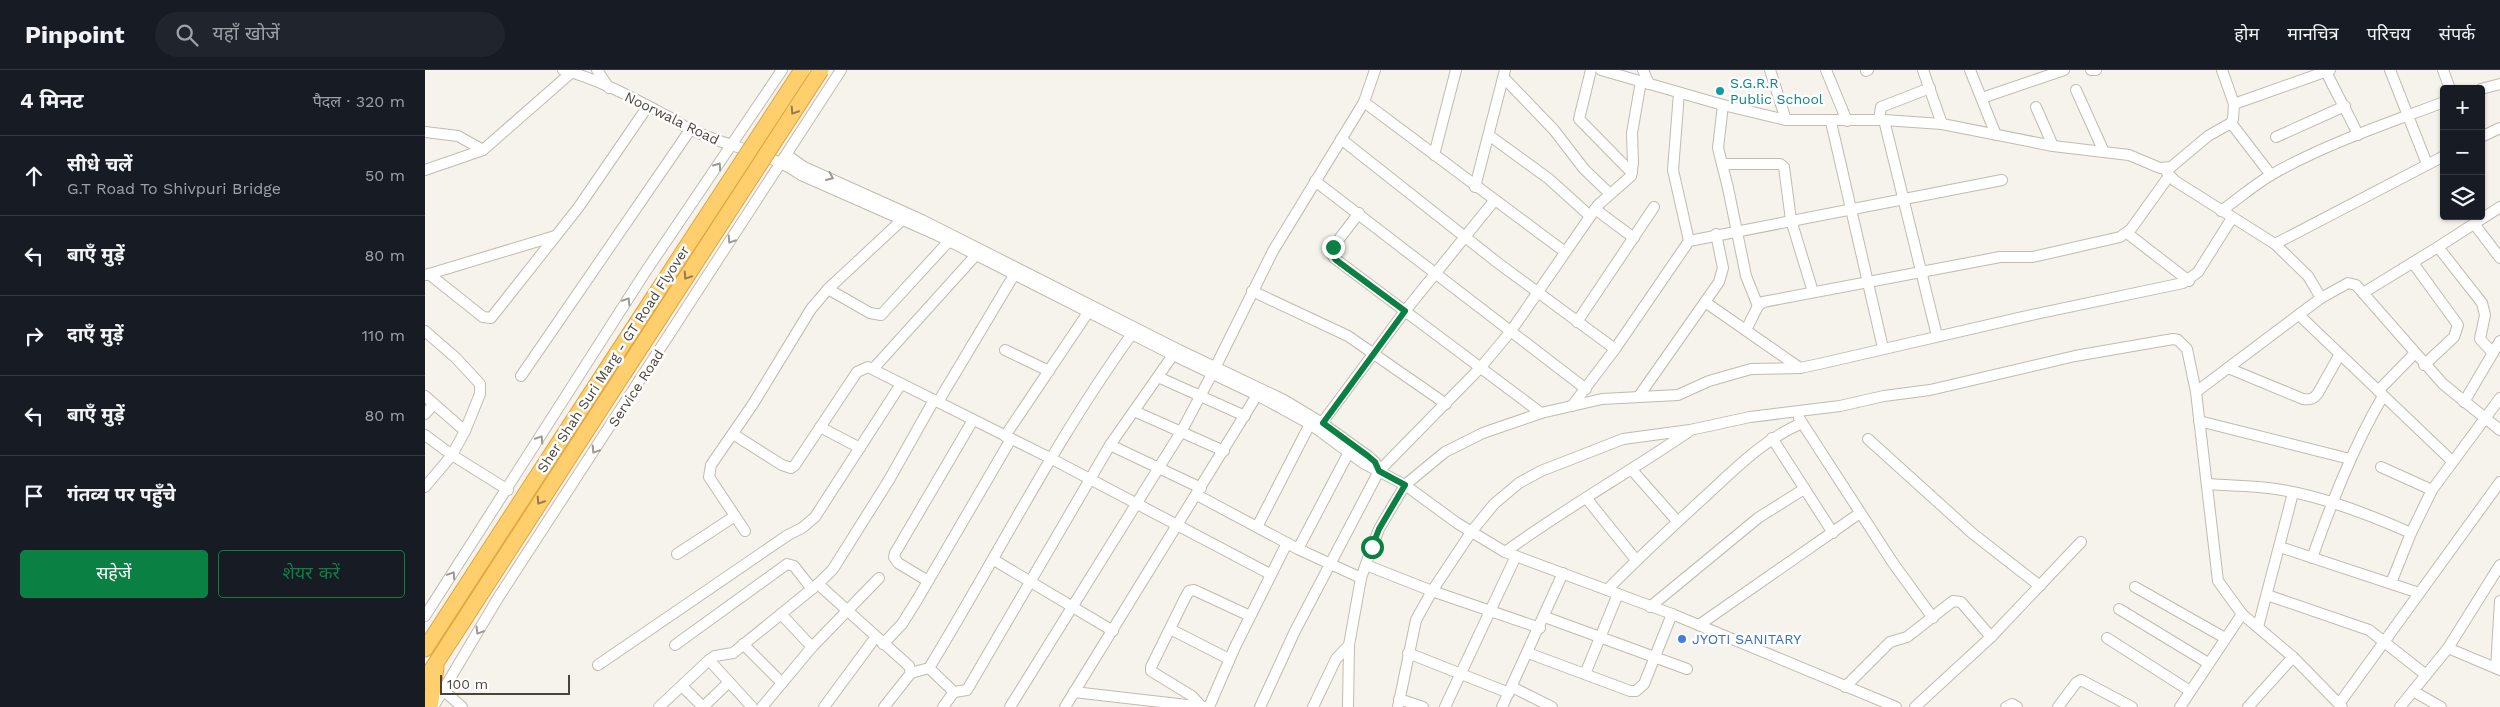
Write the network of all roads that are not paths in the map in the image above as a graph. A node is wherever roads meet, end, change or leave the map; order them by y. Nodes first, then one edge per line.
1 (597, 70) edge
2 (782, 70) edge
3 (802, 70) edge
4 (821, 70) edge
5 (841, 70) edge
6 (1375, 70) edge
7 (1456, 70) edge
8 (1591, 70) edge
9 (1601, 70) edge
10 (1643, 70) edge
11 (1770, 70) edge
12 (1826, 70) edge
13 (1923, 70) edge
14 (1970, 70) edge
15 (2065, 70) edge
16 (2091, 70) edge
17 (2096, 70) edge
18 (2222, 70) edge
19 (2390, 70) edge
20 (2443, 70) edge
21 (2328, 71) edge
22 (574, 72) edge
23 (1505, 74) edge
24 (1645, 83) junction
25 (2500, 84) edge
26 (2449, 85) edge
27 (609, 88) junction
28 (1930, 88) junction
29 (2485, 88) edge
30 (2076, 90) dead end
31 (1679, 93) junction
32 (1982, 98) junction
33 (1364, 102) junction
34 (2234, 104) junction
35 (2440, 104) edge
36 (1723, 105) junction
37 (647, 106) junction
38 (2345, 106) junction
39 (2035, 107) dead end
40 (2408, 116) junction
41 (1786, 120) junction
42 (1882, 120) junction
43 (1847, 121) junction
44 (1831, 122) junction
45 (2231, 123) junction
46 (1942, 124) junction
47 (2500, 128) edge
48 (690, 130) junction
49 (425, 132) edge
50 (1996, 134) junction
51 (2358, 135) junction
52 (2485, 135) edge
53 (1490, 136) junction
54 (2276, 137) dead end
55 (1341, 139) junction
56 (731, 146) junction
57 (2053, 146) junction
58 (483, 150) junction
59 (2104, 152) junction
60 (1434, 155) junction
61 (2440, 158) edge
62 (785, 159) junction
63 (1722, 164) junction
64 (2427, 164) junction
65 (425, 170) edge
66 (2167, 172) junction
67 (1632, 173) junction
68 (2271, 175) junction
69 (2002, 180) dead end
70 (1315, 181) junction
71 (1475, 187) junction
72 (1609, 193) junction
73 (1904, 198) junction
74 (1494, 201) junction
75 (1654, 207) dead end
76 (2500, 207) edge
77 (1852, 209) junction
78 (2221, 211) junction
79 (1359, 213) junction
80 (1593, 213) junction
81 (2232, 218) junction
82 (903, 219) junction
83 (1791, 220) junction
84 (2475, 225) junction
85 (1737, 231) junction
86 (2127, 233) junction
87 (1717, 234) junction
88 (555, 236) junction
89 (1464, 236) junction
90 (1634, 238) junction
91 (949, 241) junction
92 (1689, 241) junction
93 (2275, 244) junction
94 (2438, 247) junction
95 (1565, 252) junction
96 (976, 255) junction
97 (2500, 258) edge
98 (2413, 263) junction
99 (1435, 272) junction
100 (1921, 273) junction
101 (427, 275) edge
102 (1014, 275) junction
103 (2189, 281) junction
104 (1867, 282) junction
105 (828, 289) junction
106 (1252, 291) junction
107 (1537, 292) junction
108 (1813, 292) junction
109 (2363, 293) junction
110 (2321, 298) junction
111 (1705, 302) junction
112 (1758, 306) junction
113 (1089, 311) junction
114 (1405, 311) junction
115 (2299, 315) junction
116 (1577, 322) junction
117 (1746, 330) junction
118 (425, 331) edge
119 (1511, 331) junction
120 (1132, 334) junction
121 (1937, 336) junction
122 (2500, 341) edge
123 (1883, 348) junction
124 (1615, 349) junction
125 (1005, 350) dead end
126 (1373, 352) junction
127 (2493, 353) junction
128 (2340, 354) junction
129 (2414, 354) junction
130 (1173, 355) junction
131 (2425, 365) junction
132 (1481, 368) junction
133 (1800, 368) junction
134 (2229, 368) junction
135 (873, 369) junction
136 (1214, 370) junction
137 (1049, 371) junction
138 (521, 376) dead end
139 (1157, 377) junction
140 (901, 384) junction
141 (1586, 389) junction
142 (2196, 392) junction
143 (2381, 393) junction
144 (1257, 395) junction
145 (425, 396) edge
146 (1201, 396) junction
147 (1639, 396) junction
148 (2500, 398) edge
149 (936, 401) junction
150 (2464, 402) junction
151 (434, 404) junction
152 (1446, 404) junction
153 (1572, 406) junction
154 (1134, 411) junction
155 (1795, 412) junction
156 (1541, 413) junction
157 (425, 414) edge
158 (1245, 416) junction
159 (2485, 418) junction
160 (973, 420) junction
161 (2199, 421) junction
162 (1323, 423) junction
163 (1310, 424) junction
164 (1802, 424) junction
165 (820, 427) junction
166 (1690, 430) junction
167 (2500, 430) edge
168 (465, 431) junction
169 (1181, 432) junction
170 (733, 434) junction
171 (425, 435) edge
172 (1008, 437) junction
173 (1772, 438) junction
174 (1868, 439) dead end
175 (1110, 445) junction
176 (860, 448) junction
177 (1224, 451) junction
178 (1349, 452) junction
179 (452, 455) junction
180 (1050, 458) junction
181 (2350, 459) junction
182 (2452, 461) junction
183 (1158, 467) junction
184 (2381, 467) dead end
185 (1632, 470) junction
186 (1379, 471) junction
187 (1090, 479) junction
188 (2500, 482) edge
189 (2207, 484) junction
190 (1405, 485) junction
191 (425, 487) edge
192 (1804, 489) junction
193 (508, 490) junction
194 (2431, 490) junction
195 (1199, 491) junction
196 (2293, 493) junction
197 (1587, 499) junction
198 (1135, 502) junction
199 (2332, 502) junction
200 (1860, 513) junction
201 (735, 516) junction
202 (1677, 522) junction
203 (1179, 525) junction
204 (1257, 527) junction
205 (745, 531) dead end
206 (1472, 531) junction
207 (1833, 533) junction
208 (2411, 533) junction
209 (2081, 542) dead end
210 (1287, 543) junction
211 (2280, 548) junction
212 (1298, 549) junction
213 (1505, 552) junction
214 (677, 554) dead end
215 (1516, 556) junction
216 (2312, 558) junction
217 (994, 560) junction
218 (1636, 560) junction
219 (1329, 565) junction
220 (1366, 565) junction
221 (2500, 565) edge
222 (1563, 573) junction
223 (1270, 574) junction
224 (879, 578) dead end
225 (1361, 578) junction
226 (928, 581) junction
227 (1031, 581) junction
228 (2391, 583) junction
229 (2040, 586) junction
230 (815, 587) junction
231 (2135, 587) dead end
232 (1607, 590) junction
233 (1432, 591) junction
234 (2419, 593) junction
235 (1618, 594) junction
236 (2267, 595) junction
237 (2500, 601) edge
238 (1071, 606) junction
239 (1650, 607) junction
240 (1490, 609) junction
241 (2119, 609) dead end
242 (846, 611) junction
243 (781, 614) junction
244 (1672, 614) junction
245 (2242, 614) junction
246 (425, 616) edge
247 (1250, 616) junction
248 (1545, 617) junction
249 (1933, 618) junction
250 (1699, 625) junction
251 (2258, 627) junction
252 (1540, 628) junction
253 (1170, 629) junction
254 (1113, 631) junction
255 (1599, 636) junction
256 (1991, 637) junction
257 (2107, 638) dead end
258 (2225, 638) junction
259 (879, 641) junction
260 (2386, 641) junction
261 (743, 644) junction
262 (675, 645) dead end
263 (1349, 645) junction
264 (811, 647) junction
265 (2448, 648) junction
266 (425, 649) edge
267 (444, 651) junction
268 (1408, 653) junction
269 (1528, 653) junction
270 (1656, 657) junction
271 (2293, 657) junction
272 (1229, 659) junction
273 (709, 660) junction
274 (2208, 662) junction
275 (598, 665) dead end
276 (929, 668) junction
277 (1687, 669) dead end
278 (2498, 669) edge
279 (911, 673) junction
280 (1461, 673) junction
281 (1585, 674) junction
282 (2426, 675) junction
283 (425, 680) edge
284 (729, 682) junction
285 (782, 683) junction
286 (682, 686) junction
287 (1845, 688) junction
288 (443, 690) junction
289 (1510, 690) junction
290 (2190, 691) junction
291 (2413, 691) junction
292 (954, 692) junction
293 (1074, 692) junction
294 (1399, 703) edge
295 (2064, 705) edge
296 (2341, 705) edge
297 (431, 707) edge
298 (463, 707) edge
299 (659, 707) edge
300 (703, 707) edge
301 (752, 707) edge
302 (762, 707) edge
303 (823, 707) edge
304 (884, 707) edge
305 (943, 707) edge
306 (1010, 707) edge
307 (1065, 707) edge
308 (1207, 707) edge
309 (1260, 707) edge
310 (1313, 707) edge
311 (1348, 707) edge
312 (1423, 707) edge
313 (1445, 707) edge
314 (1502, 707) edge
315 (1552, 707) edge
316 (1896, 707) edge
317 (1915, 707) edge
318 (2005, 707) edge
319 (2017, 707) edge
320 (2132, 707) edge
321 (2180, 707) edge
322 (2248, 707) edge
323 (2400, 707) edge
324 (2441, 707) edge

1 - 27 street
2 - 56 street
3 - 266 highway, Sher Shah Suri Marg - GT Road Flyover, bridge
4 -> 267 highway, Sher Shah Suri Marg - GT Road Flyover, bridge
5 - 62 street, Service Road
6 - 33 street
7 - 60 street
8 - 67 street
9 - 24 street
10 - 24 street
11 - 41 street
12 - 43 street
13 - 28 street
14 - 32 street
15 - 32 street
16 - 17 street
18 - 34 street
19 - 40 street
20 - 26 street
21 - 34 street
21 - 38 street
22 - 27 street, Noorwala Road
22 - 58 street
23 - 53 street
23 - 72 street
24 - 31 street
24 - 67 street
25 - 29 street
27 - 37 street, Noorwala Road
28 - 42 street
28 - 46 street
30 - 59 street
31 - 36 street
31 - 92 street
32 - 50 street
33 - 55 street
33 - 60 street
34 - 45 street
35 - 40 street
36 - 41 street
36 - 63 street
37 - 48 street, Noorwala Road
37 - 88 street
38 - 51 street
38 - 54 street
39 - 57 street
40 - 51 street
40 - 64 street
41 - 44 street
42 - 43 street
42 - 46 street
42 - 73 street
43 - 44 street
44 - 77 street
45 - 66 street
45 - 68 street
46 - 50 street
47 - 52 street
48 - 56 street, Noorwala Road
48 - 138 street
49 - 58 street
50 - 57 street
51 - 68 street
53 - 71 street
53 - 80 street
55 - 70 street
55 - 89 street
56 - 62 street, Noorwala Road
193 -> 56 street
57 - 59 street
58 - 65 street
59 - 66 street
60 - 71 street
61 - 64 street
62 - 82 street
62 -> 136 street
62 -> 288 street, Service Road
63 - 83 street
63 - 85 street
64 - 93 street
66 - 78 street
66 - 86 street
67 - 72 street
68 - 78 street
69 - 73 street
70 - 79 street
70 - 106 street
71 - 74 street
72 - 80 street
73 - 77 street
73 - 100 street
74 - 89 street
74 - 95 street
75 - 90 street
76 - 84 street
77 - 83 street
77 - 104 street
78 - 81 street
79 - 99 street
79 - 114 street
80 - 90 street
80 - 95 street
81 - 93 street
81 - 103 street
82 - 91 street
82 - 105 street
83 - 85 street
83 - 108 street
84 - 94 street
84 - 97 street
85 - 87 street
85 - 112 street
86 - 100 street
86 - 103 street
87 - 92 street
87 - 111 street
88 - 101 street
88 - 101 street
89 - 99 street
89 - 107 street
90 - 116 street
91 - 96 street
91 - 105 street
92 - 124 street
93 - 110 street
94 - 98 street
94 - 127 street
95 - 107 street
96 - 102 street
96 - 135 street
98 - 109 street
98 - 131 street
99 - 114 street
99 - 119 street
100 - 104 street
100 - 121 street
102 - 113 street
102 - 149 street
103 - 121 street
104 - 108 street
104 - 123 street
105 - 170 street
106 - 126 street
106 - 136 street
107 - 116 street
107 - 119 street
108 - 112 street
109 - 110 street
109 - 129 street
110 - 115 street
111 - 117 street
111 - 147 street
112 - 117 street
113 - 120 street
113 - 137 street
114 - 126 street
114 - 132 street
115 - 128 street
115 - 134 street
116 - 124 street
117 - 133 street
118 - 168 street
119 - 132 street
119 - 141 street
120 - 130 street
120 - 180 street
121 - 123 street
122 - 127 street
123 - 133 street
124 - 141 street
125 - 137 street
126 - 152 street
126 - 162 street
127 - 150 street
128 - 134 street
128 - 143 street
129 - 131 street
129 - 143 street
130 - 136 street
130 - 139 street
131 - 150 street
132 - 152 street
132 - 156 street
133 - 147 street
134 - 142 street
135 - 140 street
135 - 165 street
136 - 144 street
136 - 146 street
136 - 162 street
137 - 172 street
139 - 146 street
139 - 154 street
140 - 149 street
140 - 176 street
141 - 153 street
142 - 155 street
142 - 161 street
143 - 181 street
143 - 182 street
144 - 158 street
144 - 163 street
145 - 151 street
146 - 158 street
146 - 169 street
147 - 153 street
148 - 159 street
149 - 160 street
149 - 230 street
150 - 159 street
151 - 157 street
151 - 168 street
152 - 186 street
153 - 156 street
154 - 169 street
154 - 175 street
155 - 164 street
155 - 166 street
156 - 190 street
158 - 177 street
159 - 167 street
159 - 182 street
160 - 172 street
160 - 226 street
161 - 181 street
161 - 189 street
162 - 186 street
163 - 178 street
163 - 204 street
164 - 173 street
164 - 200 street
165 - 170 street
165 - 176 street
166 - 185 street
166 - 206 street
168 - 179 street
169 - 177 street
169 - 183 street
170 - 201 street
171 - 179 street
172 - 180 street
172 - 226 street
173 - 192 street
173 - 202 street
174 - 229 street
175 - 183 street
175 - 187 street
176 - 275 street
177 - 195 street
178 - 186 street
178 - 212 street
179 - 191 street
179 - 193 street
180 - 187 street
180 - 217 street
181 - 199 street
182 - 194 street
183 - 195 street
183 - 198 street
184 - 194 street
185 - 197 street
185 - 202 street
186 - 190 street
186 - 219 street
187 - 198 street
187 - 227 street
188 - 234 street
189 - 196 street
189 - 245 street
190 - 206 street
190 - 220 street
192 - 207 street
192 - 239 street
246 -> 193 street
194 - 208 street
195 - 203 street
195 - 204 street
196 - 199 street
196 - 211 street
197 - 213 street
197 - 218 street
198 - 203 street
198 - 238 street
199 - 208 street
199 - 216 street
200 - 207 street
200 - 249 street
201 - 205 street
201 - 214 street
202 - 218 street
203 - 223 street
203 - 254 street
204 - 210 street
206 - 213 street
206 - 233 street
207 - 250 street
208 - 228 street
209 - 229 street
210 - 212 street
210 - 223 street
211 - 216 street
211 - 236 street
212 - 219 street
213 - 215 street
215 - 222 street
215 - 240 street
216 - 228 street
217 - 227 street
217 - 276 street
218 - 232 street
219 - 225 street
219 - 309 street
220 - 225 street
220 - 233 street
221 - 265 street
222 - 232 street
222 - 248 street
223 - 247 street
224 - 242 street
225 - 263 street
226 - 259 street
227 - 238 street
227 - 292 street
228 - 234 street
229 - 256 street
230 - 242 street
230 - 243 street
230 - 262 street
231 - 258 street
232 - 235 street
233 - 240 street
233 - 268 street
234 - 260 street
235 - 239 street
235 - 255 street
236 - 251 street
236 - 260 street
237 - 278 street
238 - 254 street
238 - 306 street
239 - 244 street
240 - 252 street
240 - 280 street
241 - 274 street
242 - 259 street
242 - 264 street
243 - 261 street
243 - 264 street
244 - 250 street
244 - 270 street
245 - 251 street
245 - 258 street
247 - 253 street
247 - 272 street
248 - 252 street
248 - 255 street
249 - 256 street
249 - 287 street
250 - 287 street
251 - 271 street
252 - 269 street
253 - 272 street
253 - 308 street
254 - 293 street
255 - 270 street
255 - 281 street
256 - 317 street
257 - 290 street
258 - 274 street
259 - 279 street
259 - 303 street
260 - 282 street
260 - 296 street
261 - 273 street
261 - 285 street
263 - 310 street
263 - 311 street
264 - 285 street
265 - 278 street
265 - 282 street
267 - 283 highway
267 - 297 highway
268 - 280 street
268 - 294 street
269 - 281 street
269 - 289 street
270 - 277 street
270 - 281 street
271 - 296 street
271 - 322 street
272 - 308 street
273 - 284 street
273 - 286 street
274 - 290 street
276 - 279 street
276 - 292 street
279 - 304 street
280 - 289 street
280 - 313 street
282 - 291 street
284 - 300 street
284 - 301 street
285 - 302 street
286 - 299 street
286 - 300 street
287 - 316 street
288 - 297 street, Service Road
288 - 298 street
289 - 314 street
289 - 315 street
290 - 321 street
291 - 323 street
291 - 324 street
292 - 305 street
293 - 307 street
293 - 308 street
294 - 312 street
295 - 320 street
318 - 319 street

